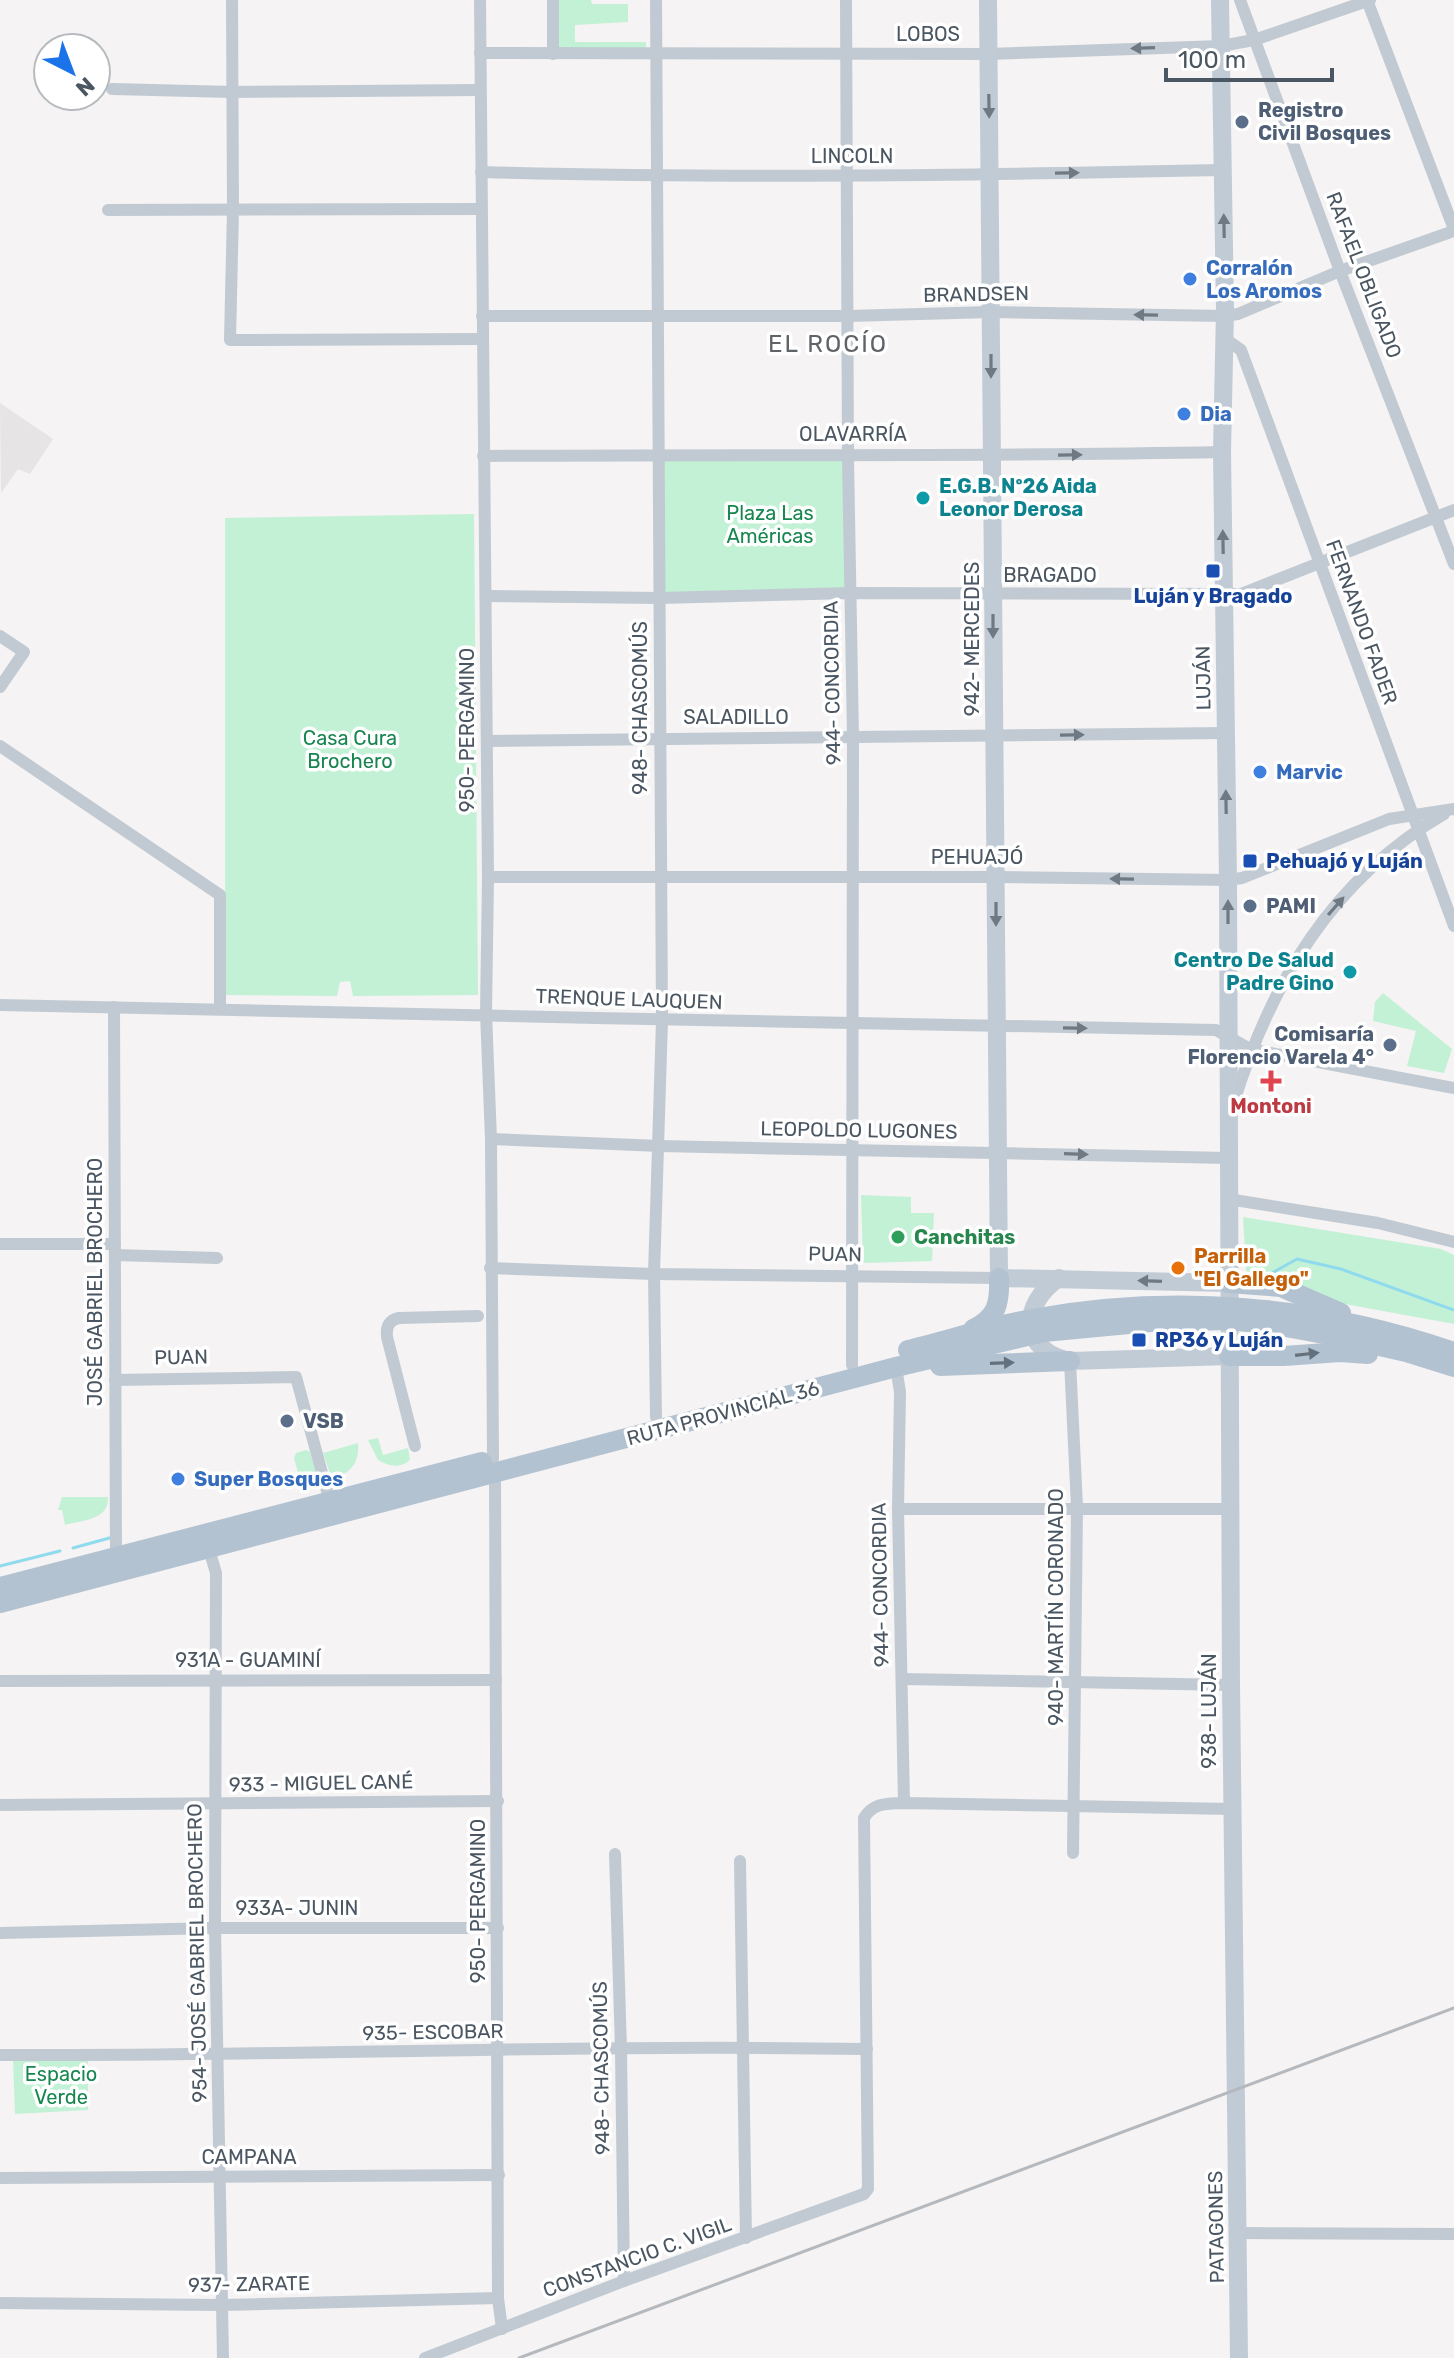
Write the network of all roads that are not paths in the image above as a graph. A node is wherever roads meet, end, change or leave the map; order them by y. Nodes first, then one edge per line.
1 (232, 0) edge
2 (480, 0) edge
3 (553, 0) edge
4 (656, 0) edge
5 (846, 0) edge
6 (988, 0) edge
7 (1220, 0) edge
8 (1240, 0) edge
9 (1368, 0) edge
10 (1254, 40) junction
11 (1221, 46) junction
12 (480, 53) junction
13 (553, 54) junction
14 (846, 54) junction
15 (988, 54) junction
16 (657, 55) junction
17 (112, 89) dead end
18 (480, 90) junction
19 (232, 92) junction
20 (1223, 170) junction
21 (481, 172) junction
22 (989, 175) junction
23 (847, 176) junction
24 (655, 177) junction
25 (481, 209) junction
26 (108, 210) dead end
27 (233, 210) junction
28 (1454, 230) edge
29 (1340, 271) junction
30 (991, 312) junction
31 (482, 316) junction
32 (657, 316) junction
33 (848, 316) junction
34 (1224, 316) junction
35 (1224, 338) junction
36 (482, 339) junction
37 (1222, 452) junction
38 (848, 453) junction
39 (658, 455) junction
40 (483, 456) junction
41 (992, 456) junction
42 (1454, 510) edge
43 (1437, 517) junction
44 (1319, 563) junction
45 (1454, 564) edge
46 (851, 593) junction
47 (1224, 594) junction
48 (993, 595) junction
49 (486, 596) junction
50 (660, 598) junction
51 (0, 636) edge
52 (0, 687) edge
53 (1225, 733) junction
54 (853, 737) junction
55 (994, 737) junction
56 (659, 738) junction
57 (487, 741) junction
58 (0, 746) edge
59 (1452, 810) edge
60 (1412, 815) junction
61 (1417, 830) junction
62 (662, 876) junction
63 (853, 876) junction
64 (488, 877) junction
65 (996, 877) junction
66 (1228, 880) junction
67 (1454, 926) edge
68 (0, 1005) edge
69 (114, 1007) junction
70 (220, 1009) junction
71 (486, 1013) junction
72 (662, 1020) junction
73 (853, 1025) junction
74 (997, 1027) junction
75 (1228, 1037) junction
76 (1250, 1049) junction
77 (1454, 1088) edge
78 (1227, 1124) junction
79 (491, 1139) junction
80 (660, 1146) junction
81 (851, 1149) junction
82 (998, 1152) junction
83 (1227, 1158) junction
84 (1228, 1199) junction
85 (1454, 1241) edge
86 (0, 1244) edge
87 (115, 1250) junction
88 (217, 1258) dead end
89 (490, 1268) junction
90 (654, 1274) junction
91 (851, 1276) junction
92 (999, 1278) junction
93 (1059, 1278) junction
94 (1228, 1283) junction
95 (1229, 1313) junction
96 (478, 1316) dead end
97 (1032, 1326) junction
98 (1416, 1340) junction
99 (944, 1341) junction
100 (1454, 1352) edge
101 (1229, 1356) junction
102 (1070, 1361) junction
103 (852, 1365) junction
104 (896, 1367) junction
105 (1454, 1367) edge
106 (1454, 1378) edge
107 (115, 1380) junction
108 (656, 1417) junction
109 (415, 1446) dead end
110 (494, 1466) junction
111 (330, 1502) junction
112 (1077, 1507) junction
113 (898, 1509) junction
114 (1231, 1509) junction
115 (209, 1549) junction
116 (116, 1557) junction
117 (0, 1587) edge
118 (0, 1603) edge
119 (902, 1679) junction
120 (218, 1680) junction
121 (496, 1680) junction
122 (0, 1681) edge
123 (1077, 1683) junction
124 (1231, 1685) junction
125 (498, 1801) junction
126 (904, 1803) junction
127 (215, 1804) junction
128 (0, 1805) edge
129 (1076, 1807) junction
130 (1232, 1809) junction
131 (1073, 1853) dead end
132 (615, 1854) dead end
133 (740, 1861) dead end
134 (215, 1928) junction
135 (498, 1928) junction
136 (0, 1933) edge
137 (743, 2047) junction
138 (621, 2049) junction
139 (867, 2049) junction
140 (499, 2051) junction
141 (0, 2055) edge
142 (218, 2056) junction
143 (1237, 2066) joint
144 (499, 2175) junction
145 (220, 2177) junction
146 (0, 2178) edge
147 (1239, 2233) junction
148 (1454, 2234) edge
149 (746, 2238) junction
150 (624, 2281) junction
151 (498, 2298) junction
152 (0, 2303) edge
153 (222, 2305) junction
154 (502, 2329) junction
155 (223, 2358) edge
156 (425, 2358) edge
157 (1239, 2358) edge

1 - 19 street
2 - 12 street, 950- PERGAMINO
3 - 13 street
4 - 16 street, 948- CHASCOMÚS
5 - 14 street, 944- CONCORDIA
6 - 15 main road, 942- MERCEDES
7 - 11 main road, LUJÁN
8 - 10 street, RAFAEL OBLIGADO
9 - 10 street, LOBOS
9 - 28 street
10 - 11 street, LOBOS
10 - 29 street, RAFAEL OBLIGADO
11 -> 15 street, LOBOS
11 - 20 main road, LUJÁN
12 - 13 street, LOBOS
12 - 18 street, 950- PERGAMINO
13 - 16 street, LOBOS
14 - 15 street, LOBOS
14 - 16 street, LOBOS
14 - 23 street, 944- CONCORDIA
15 -> 22 main road, 942- MERCEDES
16 - 24 street, 948- CHASCOMÚS
17 - 19 street
18 - 19 street
18 - 21 street, 950- PERGAMINO
19 - 27 street
22 -> 20 street, LINCOLN
34 -> 20 main road, LUJÁN
21 - 24 street, LINCOLN
21 - 25 street, 950- PERGAMINO
22 - 23 street, LINCOLN
22 - 30 main road, 942- MERCEDES
23 - 24 street, LINCOLN
23 - 33 street, 944- CONCORDIA
24 - 32 street, 948- CHASCOMÚS
25 - 27 street
25 - 31 street, 950- PERGAMINO
26 - 27 street
27 - 36 street
28 - 29 street, BRANDSEN
29 - 34 street, BRANDSEN
29 - 43 street, RAFAEL OBLIGADO
30 - 33 street, BRANDSEN
34 -> 30 street, BRANDSEN
30 -> 41 main road, 942- MERCEDES
31 - 32 street, BRANDSEN
31 - 36 street, 950- PERGAMINO
32 - 33 street, BRANDSEN
32 - 39 street, 948- CHASCOMÚS
33 - 38 street, 944- CONCORDIA
34 - 35 main road, LUJÁN
35 - 37 main road, LUJÁN
35 - 44 street, FERNANDO FADER
36 - 40 street, 950- PERGAMINO
41 -> 37 street, OLAVARRÍA
47 -> 37 main road, LUJÁN
38 - 39 street, OLAVARRÍA
38 - 41 street, OLAVARRÍA
38 - 46 street, 944- CONCORDIA
39 - 40 street, OLAVARRÍA
39 - 50 street, 948- CHASCOMÚS
40 - 49 street, 950- PERGAMINO
41 - 48 main road, 942- MERCEDES
42 - 43 street, BRAGADO
43 - 44 street, BRAGADO
43 - 45 street, RAFAEL OBLIGADO
44 - 47 street, BRAGADO
44 - 60 street, FERNANDO FADER
46 - 48 street, BRAGADO
46 - 50 street, BRAGADO
46 - 54 street, 944- CONCORDIA
47 - 48 street, BRAGADO
47 - 53 main road, LUJÁN
48 -> 55 main road, 942- MERCEDES
49 - 50 street, BRAGADO
49 - 57 street, 950- PERGAMINO
50 - 56 street, 948- CHASCOMÚS
51 - 52 street
55 -> 53 street, SALADILLO
66 -> 53 main road, LUJÁN
54 - 55 street, SALADILLO
54 - 56 street, SALADILLO
54 - 63 street, 944- CONCORDIA
55 - 65 main road, 942- MERCEDES
56 - 57 street, SALADILLO
56 - 62 street, 948- CHASCOMÚS
57 - 64 street, 950- PERGAMINO
58 - 70 street
59 - 60 street, PEHUAJÓ
59 - 61 street
60 - 61 street, FERNANDO FADER
60 - 66 street, PEHUAJÓ
61 - 67 street, FERNANDO FADER
76 -> 61 street
62 - 63 street, PEHUAJÓ
62 - 64 street, PEHUAJÓ
62 - 72 street, 948- CHASCOMÚS
63 - 65 street, PEHUAJÓ
63 - 73 street, 944- CONCORDIA
64 - 71 street, 950- PERGAMINO
66 -> 65 street, PEHUAJÓ
65 -> 74 main road, 942- MERCEDES
75 -> 66 main road, LUJÁN
68 - 69 street, TRENQUE LAUQUEN
69 - 70 street, TRENQUE LAUQUEN
69 - 87 street, JOSÉ GABRIEL BROCHERO
70 - 71 street, TRENQUE LAUQUEN
71 - 72 street, TRENQUE LAUQUEN
71 - 79 street, 950- PERGAMINO
72 - 73 street, TRENQUE LAUQUEN
72 - 80 street, 948- CHASCOMÚS
73 - 74 street, TRENQUE LAUQUEN
73 - 81 street, 944- CONCORDIA
74 -> 75 street, TRENQUE LAUQUEN
74 - 82 main road, 942- MERCEDES
75 - 76 street, TRENQUE LAUQUEN
75 - 78 main road, LUJÁN
76 - 77 street, TRENQUE LAUQUEN
76 - 78 street
78 - 83 main road, LUJÁN
79 - 80 street, LEOPOLDO LUGONES
79 - 89 street, 950- PERGAMINO
80 - 81 street, LEOPOLDO LUGONES
80 - 90 street, 948- CHASCOMÚS
81 - 82 street, LEOPOLDO LUGONES
81 - 91 street, 944- CONCORDIA
82 -> 83 street, LEOPOLDO LUGONES
82 - 92 main road, 942- MERCEDES
83 - 84 main road, LUJÁN
84 - 85 street
84 - 94 main road, LUJÁN
86 - 87 street
87 - 88 street
87 - 107 street, JOSÉ GABRIEL BROCHERO
89 - 90 street, PUAN
89 - 110 street, 950- PERGAMINO
90 - 91 street, PUAN
90 - 108 street, 948- CHASCOMÚS
91 - 92 street, PUAN
91 - 103 street, 944- CONCORDIA
92 - 93 main road, PUAN
92 - 99 main road
94 -> 93 main road, PUAN
93 - 97 main road
94 - 95 main road, LUJÁN
94 - 98 main road
95 - 97 main road, RUTA PROVINCIAL 36
95 - 98 main road, RUTA PROVINCIAL 36
95 - 101 main road, LUJÁN
95 - 105 main road, RUTA PROVINCIAL 36
96 - 109 street
97 - 99 main road, RUTA PROVINCIAL 36
97 - 102 main road
97 - 104 main road, RUTA PROVINCIAL 36
98 - 100 main road, RUTA PROVINCIAL 36
99 - 103 main road, RUTA PROVINCIAL 36
101 - 102 main road
101 -> 106 main road
101 - 114 main road, 938- LUJÁN
104 -> 102 main road
102 - 112 street, 940- MARTÍN CORONADO
103 - 108 main road, RUTA PROVINCIAL 36
104 - 110 main road, RUTA PROVINCIAL 36
104 - 113 street, 944- CONCORDIA
107 - 111 street, PUAN
107 - 116 street, JOSÉ GABRIEL BROCHERO
108 - 110 main road, RUTA PROVINCIAL 36
110 - 111 main road, RUTA PROVINCIAL 36
110 - 115 main road, RUTA PROVINCIAL 36
110 - 121 street, 950- PERGAMINO
111 - 116 main road, RUTA PROVINCIAL 36
112 - 113 street
112 - 114 street
112 - 123 street, 940- MARTÍN CORONADO
113 - 119 street, 944- CONCORDIA
114 - 124 main road, 938- LUJÁN
115 - 118 main road, RUTA PROVINCIAL 36
115 - 120 street, 954- JOSÉ GABRIEL BROCHERO
116 - 117 main road, RUTA PROVINCIAL 36
119 - 123 street
119 - 126 street, 944- CONCORDIA
120 - 121 street, 931A - GUAMINÍ
120 - 122 street, 931A - GUAMINÍ
120 - 127 street, 954- JOSÉ GABRIEL BROCHERO
121 - 125 street, 950- PERGAMINO
123 - 124 street
123 - 129 street, 940- MARTÍN CORONADO
124 - 130 main road, 938- LUJÁN
125 - 127 street, 933 - MIGUEL CANÉ
125 - 135 street, 950- PERGAMINO
126 - 129 street
126 - 139 street
127 - 128 street, 933 - MIGUEL CANÉ
127 - 134 street, 954- JOSÉ GABRIEL BROCHERO
129 - 130 street
129 - 131 street, 940- MARTÍN CORONADO
130 - 143 main road, 938- LUJÁN
132 - 138 street, 948- CHASCOMÚS
133 - 137 street
134 - 135 street, 933A- JUNIN
134 - 136 street, 933A- JUNIN
134 - 142 street, 954- JOSÉ GABRIEL BROCHERO
135 - 140 street, 950- PERGAMINO
137 - 138 street, 935- ESCOBAR
137 - 139 street, 935- ESCOBAR
137 - 149 street
138 - 140 street, 935- ESCOBAR
138 - 150 street, 948- CHASCOMÚS
139 - 149 street, CONSTANCIO C. VIGIL
140 - 142 street, 935- ESCOBAR
140 - 144 street, 950- PERGAMINO
141 - 142 street, 935- ESCOBAR
142 - 145 street, 954- JOSÉ GABRIEL BROCHERO
143 - 147 main road, PATAGONES
144 - 145 street, CAMPANA
144 - 151 street, 950- PERGAMINO
145 - 146 street, CAMPANA
145 - 153 street, 954- JOSÉ GABRIEL BROCHERO
147 - 148 street
147 - 157 main road, PATAGONES
149 - 150 street, CONSTANCIO C. VIGIL
150 - 154 street, CONSTANCIO C. VIGIL
151 - 153 street, 937- ZARATE
151 - 154 street, 950- PERGAMINO
152 - 153 street, 937- ZARATE
153 - 155 street, 954- JOSÉ GABRIEL BROCHERO
154 - 156 street, CONSTANCIO C. VIGIL

